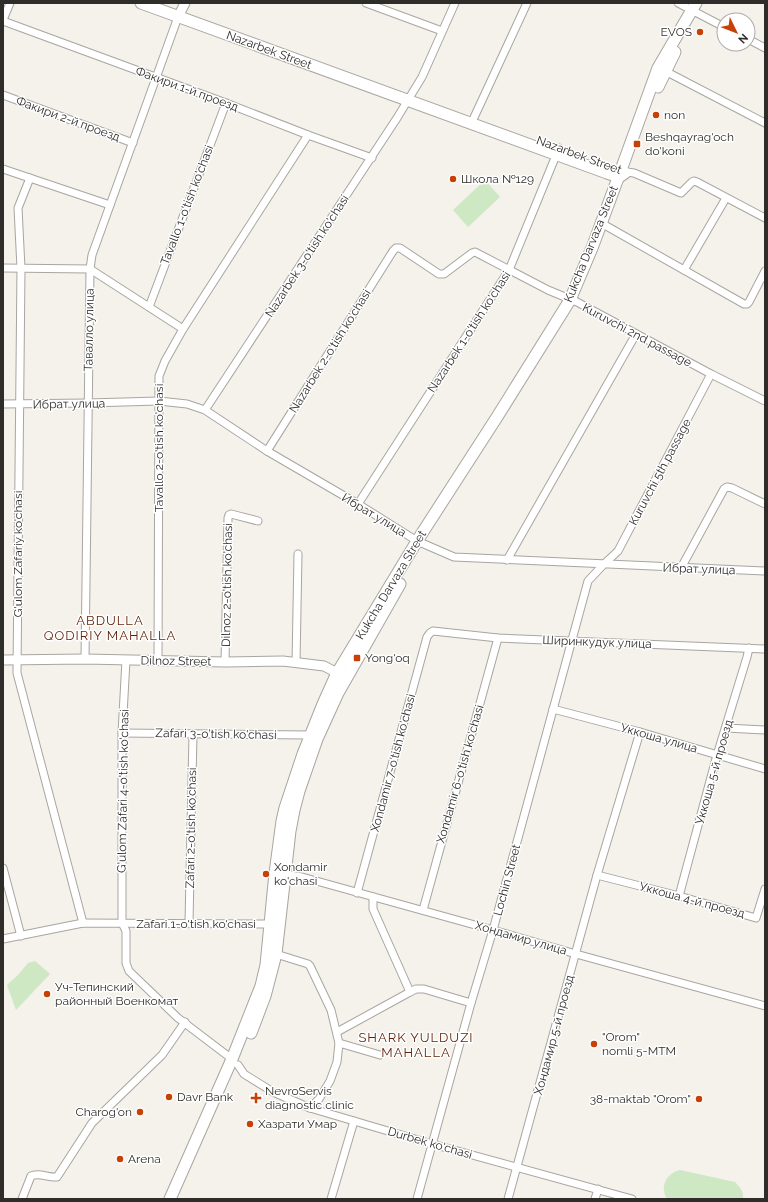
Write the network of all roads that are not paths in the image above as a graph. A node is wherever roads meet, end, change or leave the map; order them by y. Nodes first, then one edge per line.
1 (10, 3) edge
2 (141, 3) edge
3 (158, 3) edge
4 (366, 3) edge
5 (455, 3) edge
6 (527, 3) edge
7 (678, 3) edge
8 (704, 3) edge
9 (695, 9) edge
10 (181, 10) edge
11 (3, 21) edge
12 (716, 22) edge
13 (442, 31) junction
14 (756, 43) edge
15 (765, 48) edge
16 (665, 71) junction
17 (156, 77) junction
18 (3, 95) edge
19 (410, 98) junction
20 (226, 103) junction
21 (472, 121) junction
22 (765, 123) edge
23 (308, 135) junction
24 (133, 143) junction
25 (558, 152) junction
26 (372, 158) junction
27 (3, 169) edge
28 (622, 173) junction
29 (30, 178) junction
30 (726, 198) junction
31 (110, 205) junction
32 (765, 218) edge
33 (604, 225) junction
34 (3, 268) edge
35 (21, 268) junction
36 (90, 269) junction
37 (509, 270) junction
38 (684, 270) junction
39 (765, 271) edge
40 (448, 272) joint
41 (573, 301) junction
42 (149, 307) junction
43 (183, 329) junction
44 (636, 334) junction
45 (711, 374) junction
46 (158, 401) junction
47 (765, 401) edge
48 (88, 403) junction
49 (3, 404) edge
50 (19, 405) junction
51 (205, 410) junction
52 (267, 451) junction
53 (358, 504) junction
54 (765, 504) edge
55 (258, 521) dead end
56 (420, 543) junction
57 (298, 554) dead end
58 (507, 560) junction
59 (603, 564) junction
60 (681, 568) junction
61 (765, 571) edge
62 (430, 633) joint
63 (498, 638) junction
64 (572, 641) junction
65 (748, 648) junction
66 (765, 648) edge
67 (85, 659) junction
68 (3, 660) edge
69 (17, 660) junction
70 (126, 660) junction
71 (158, 660) junction
72 (225, 662) junction
73 (296, 662) junction
74 (342, 676) junction
75 (552, 709) junction
76 (726, 728) junction
77 (765, 730) edge
78 (640, 732) junction
79 (122, 733) junction
80 (193, 734) junction
81 (310, 735) junction
82 (718, 755) junction
83 (765, 769) edge
84 (3, 868) edge
85 (280, 874) junction
86 (597, 875) junction
87 (765, 889) edge
88 (357, 893) junction
89 (679, 896) junction
90 (373, 897) junction
91 (423, 910) junction
92 (83, 923) junction
93 (122, 923) junction
94 (189, 923) junction
95 (271, 924) junction
96 (493, 930) junction
97 (21, 936) junction
98 (3, 939) edge
99 (276, 954) junction
100 (576, 954) junction
101 (410, 992) junction
102 (471, 1003) junction
103 (765, 1006) edge
104 (185, 1022) junction
105 (337, 1032) junction
106 (339, 1043) junction
107 (380, 1055) dead end
108 (235, 1062) junction
109 (310, 1108) junction
110 (354, 1121) junction
111 (432, 1144) junction
112 (517, 1168) junction
113 (598, 1189) junction
114 (22, 1199) edge
115 (170, 1199) edge
116 (178, 1199) edge
117 (331, 1199) edge
118 (417, 1199) edge
119 (508, 1199) edge
120 (595, 1199) edge
121 (632, 1199) edge

1 - 11 street
2 - 10 main road, Nazarbek Street
3 - 10 main road, Nazarbek Street
4 - 13 street
5 - 13 street, Nazarbek 3-o'tish ko'chasi
6 - 21 street
7 - 9 street
8 - 9 main road, Kukcha Darvaza Street
9 - 12 street
9 - 16 main road, Kukcha Darvaza Street
9 - 28 main road, Kukcha Darvaza Street
10 - 17 street, Тавалло улица
10 - 19 main road, Nazarbek Street
11 - 17 street, Факири 1-й проезд
13 - 19 street, Nazarbek 3-o'tish ko'chasi
14 - 15 street
16 - 22 street
16 - 28 main road, Kukcha Darvaza Street
17 - 20 street, Факири 1-й проезд
17 - 24 street, Тавалло улица
18 - 24 street, Факири 2-й проезд
19 - 21 main road, Nazarbek Street
19 - 26 street, Nazarbek 3-o'tish ko'chasi
20 - 23 street, Факири 1-й проезд
20 - 42 street, Tavallo 1-o'tish ko'chasi
21 - 25 main road, Nazarbek Street
23 - 26 street, Факири 1-й проезд
23 - 43 street, Tavallo 2-o'tish ko'chasi
24 - 31 street, Тавалло улица
25 - 28 main road, Nazarbek Street
25 - 37 street, Nazarbek 1-o'tish ko'chasi
26 - 51 street, Nazarbek 3-o'tish ko'chasi
27 - 29 street
28 - 30 street
28 - 33 main road, Kukcha Darvaza Street
29 - 31 street
29 - 35 street, G'ulom Zafariy ko'chasi
30 - 32 street
30 - 38 street
31 - 36 street, Тавалло улица
33 - 38 street
33 - 41 main road, Kukcha Darvaza Street
34 - 35 street
35 - 36 street
35 - 50 street, G'ulom Zafariy ko'chasi
36 - 42 street
36 - 48 street, Тавалло улица
37 - 40 street, Kuruvchi 2nd passage
37 - 41 street, Kuruvchi 2nd passage
37 - 53 street, Nazarbek 1-o'tish ko'chasi
38 - 39 street
40 - 52 street, Nazarbek 2-o'tish ko'chasi
41 - 44 street, Kuruvchi 2nd passage
41 - 56 main road, Kukcha Darvaza Street
42 - 43 street
43 - 46 street, Tavallo 2-o'tish ko'chasi
44 - 45 street, Kuruvchi 2nd passage
44 - 58 street
45 - 47 street, Kuruvchi 2nd passage
45 - 59 street, Kuruvchi 5th passage
46 - 48 street, Ибрат улица
46 - 51 street, Ибрат улица
46 - 71 street, Tavallo 2-o'tish ko'chasi
48 - 50 street, Ибрат улица
48 - 67 street, Тавалло улица
49 - 50 street, Ибрат улица
50 - 69 street, G'ulom Zafariy ko'chasi
51 - 52 street, Ибрат улица
52 - 53 street, Ибрат улица
53 - 56 street, Ибрат улица
54 - 60 street
55 - 72 street, Dilnoz 2-o'tish ko'chasi
56 - 58 street, Ибрат улица
56 - 74 main road, Kukcha Darvaza Street
57 - 73 street
58 - 59 street, Ибрат улица
59 - 60 street, Ибрат улица
59 - 64 street, Lochin Street
60 - 61 street, Ибрат улица
62 - 63 street, Ширинкудук улица
62 - 88 street, Xondamir 7-o'tish ko'chasi
63 - 64 street, Ширинкудук улица
63 - 91 street, Xondamir 6-o'tish ko'chasi
64 - 65 street, Ширинкудук улица
64 - 75 street, Lochin Street
65 - 66 street, Ширинкудук улица
65 - 76 street, Уккоша 5-й проезд
67 - 69 street, Dilnoz Street
67 - 70 street, Dilnoz Street
68 - 69 street, Dilnoz Street
69 - 92 street, G'ulom Zafariy ko'chasi
70 - 71 street, Dilnoz Street
70 - 79 street, G'ulom Zafari 4-o'tish ko'chasi
71 - 72 street, Dilnoz Street
72 - 73 street, Dilnoz Street
73 - 74 street, Dilnoz Street
74 - 81 main road, Kukcha Darvaza Street
74 - 85 main road, Kukcha Darvaza Street
75 - 78 street, Уккоша улица
75 - 96 street, Lochin Street
76 - 77 street
76 - 82 street, Уккоша 5-й проезд
78 - 82 street, Уккоша улица
78 - 86 street, Хондамир 5-й проезд
79 - 80 street, Zafari 3-o'tish ko'chasi
79 - 93 street, G'ulom Zafari 4-o'tish ko'chasi
80 - 81 street, Zafari 3-o'tish ko'chasi
80 - 94 street, Zafari 2-o'tish ko'chasi
81 - 85 main road, Kukcha Darvaza Street
82 - 83 street, Уккоша улица
82 - 89 street, Уккоша 5-й проезд
84 - 97 street
85 - 88 street, Хондамир улица
85 - 95 main road, Kukcha Darvaza Street
85 - 99 main road, Kukcha Darvaza Street
86 - 89 street, Уккоша 4-й проезд
86 - 100 street, Хондамир 5-й проезд
87 - 89 street, Уккоша 4-й проезд
88 - 90 street, Хондамир улица
90 - 91 street, Хондамир улица
90 - 101 street
91 - 96 street, Хондамир улица
92 - 93 street, Zafari 1-o'tish ko'chasi
92 - 97 street, Zafari 1-o'tish ko'chasi
93 - 94 street, Zafari 1-o'tish ko'chasi
93 - 104 street, Zafari 1-o'tish ko'chasi
94 - 95 street, Zafari 1-o'tish ko'chasi
95 - 108 main road, Kukcha Darvaza Street
96 - 100 street, Хондамир улица
96 - 102 street, Lochin Street
97 - 98 street, Zafari 1-o'tish ko'chasi
99 - 105 street
99 - 108 main road, Kukcha Darvaza Street
100 - 103 street, Хондамир улица
100 - 112 street, Хондамир 5-й проезд
101 - 102 street
101 - 105 street
102 - 111 street, Lochin Street
104 - 108 street, Zafari 1-o'tish ko'chasi
104 - 114 street
105 - 106 street
106 - 107 street
106 - 109 street
108 - 109 street, Durbek ko'chasi
108 - 115 main road, Kukcha Darvaza Street
108 - 116 main road, Kukcha Darvaza Street
109 - 110 street, Durbek ko'chasi
110 - 111 street, Durbek ko'chasi
110 - 117 street
111 - 112 street, Durbek ko'chasi
111 - 118 street, Lochin Street
112 - 113 street, Durbek ko'chasi
112 - 119 street, Хондамир 5-й проезд
113 - 120 street
113 - 121 street, Durbek ko'chasi

